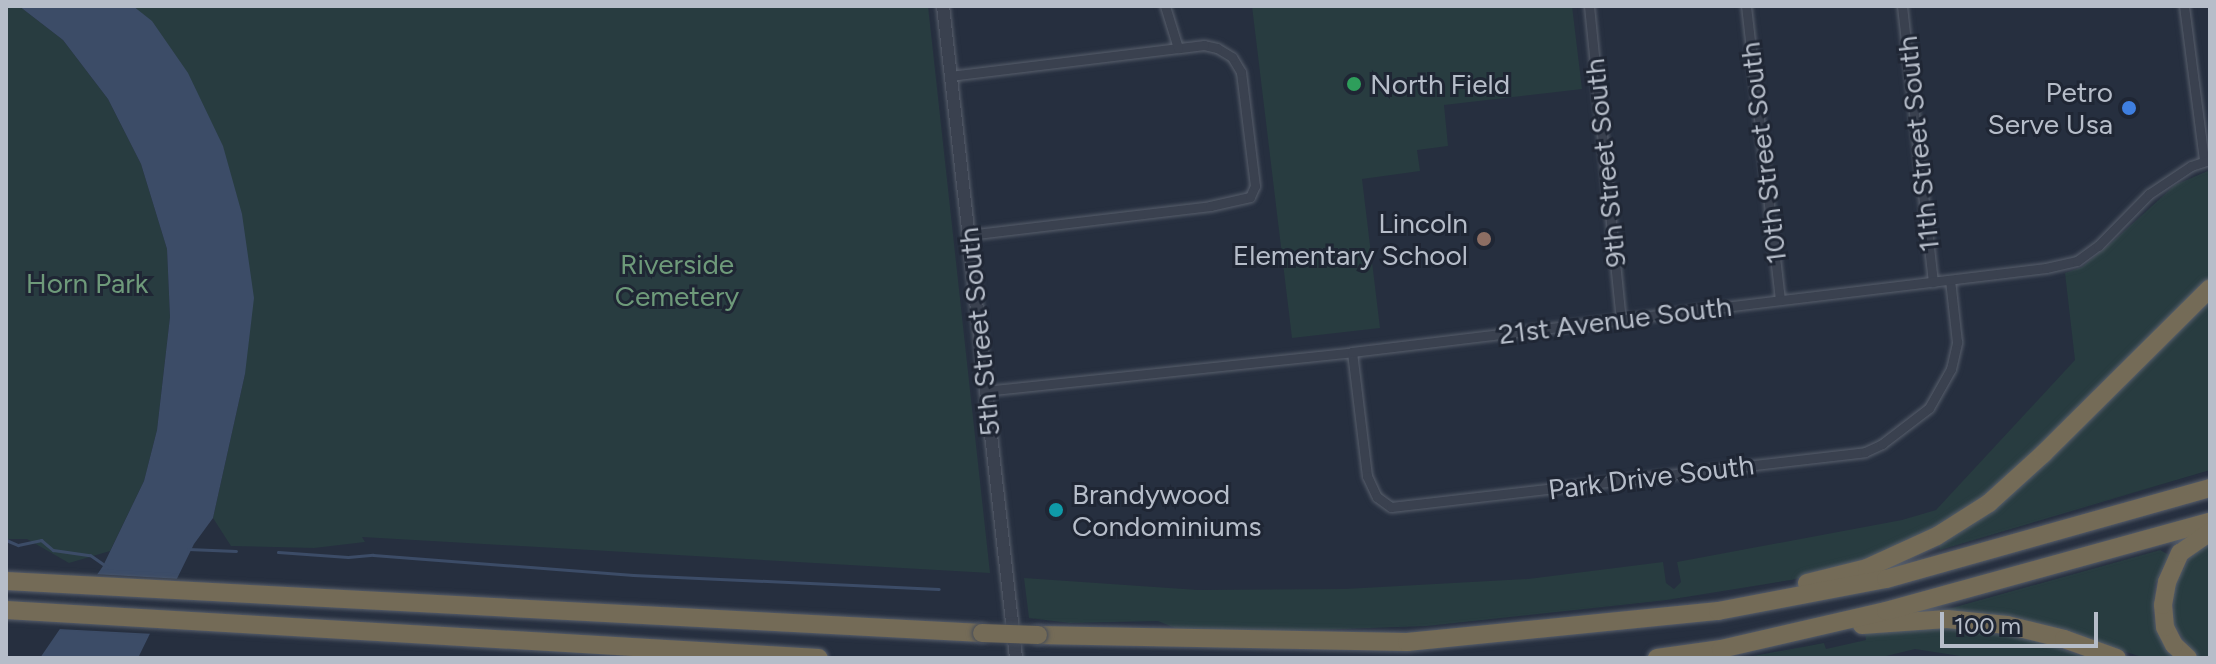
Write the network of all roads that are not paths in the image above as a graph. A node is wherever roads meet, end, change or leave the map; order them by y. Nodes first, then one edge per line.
1 (943, 6) edge
2 (1165, 6) edge
3 (1589, 6) edge
4 (1746, 6) edge
5 (1902, 6) edge
6 (2184, 6) edge
7 (1178, 48) junction
8 (950, 76) junction
9 (2207, 160) edge
10 (968, 235) junction
11 (1950, 280) junction
12 (1933, 282) junction
13 (2210, 288) edge
14 (1780, 299) junction
15 (1621, 319) junction
16 (1352, 352) junction
17 (984, 391) junction
18 (2210, 488) edge
19 (2210, 522) edge
20 (2210, 532) edge
21 (6, 581) edge
22 (6, 610) edge
23 (1669, 617) junction
24 (1803, 630) junction
25 (819, 658) edge
26 (1016, 658) edge
27 (1657, 658) edge
28 (2117, 658) edge
29 (2188, 658) edge

1 - 8 street, 5th Street South
2 - 7 street
3 - 15 street, 9th Street South
4 - 14 street, 10th Street South
5 - 12 street, 11th Street South
6 - 9 street
7 - 8 street
7 - 10 street
8 - 10 street, 5th Street South
9 - 11 street, 21st Avenue South
10 - 17 street, 5th Street South
11 - 12 street, 21st Avenue South
11 - 16 street, Park Drive South
12 - 14 street, 21st Avenue South
13 - 23 highway
14 - 15 street, 21st Avenue South
15 - 16 street, 21st Avenue South
16 - 17 street, 21st Avenue South
17 - 26 street, 5th Street South
18 - 23 highway
19 - 24 highway
20 - 29 highway
21 - 23 highway, bridge
22 - 25 highway
24 - 27 highway
24 - 28 highway

